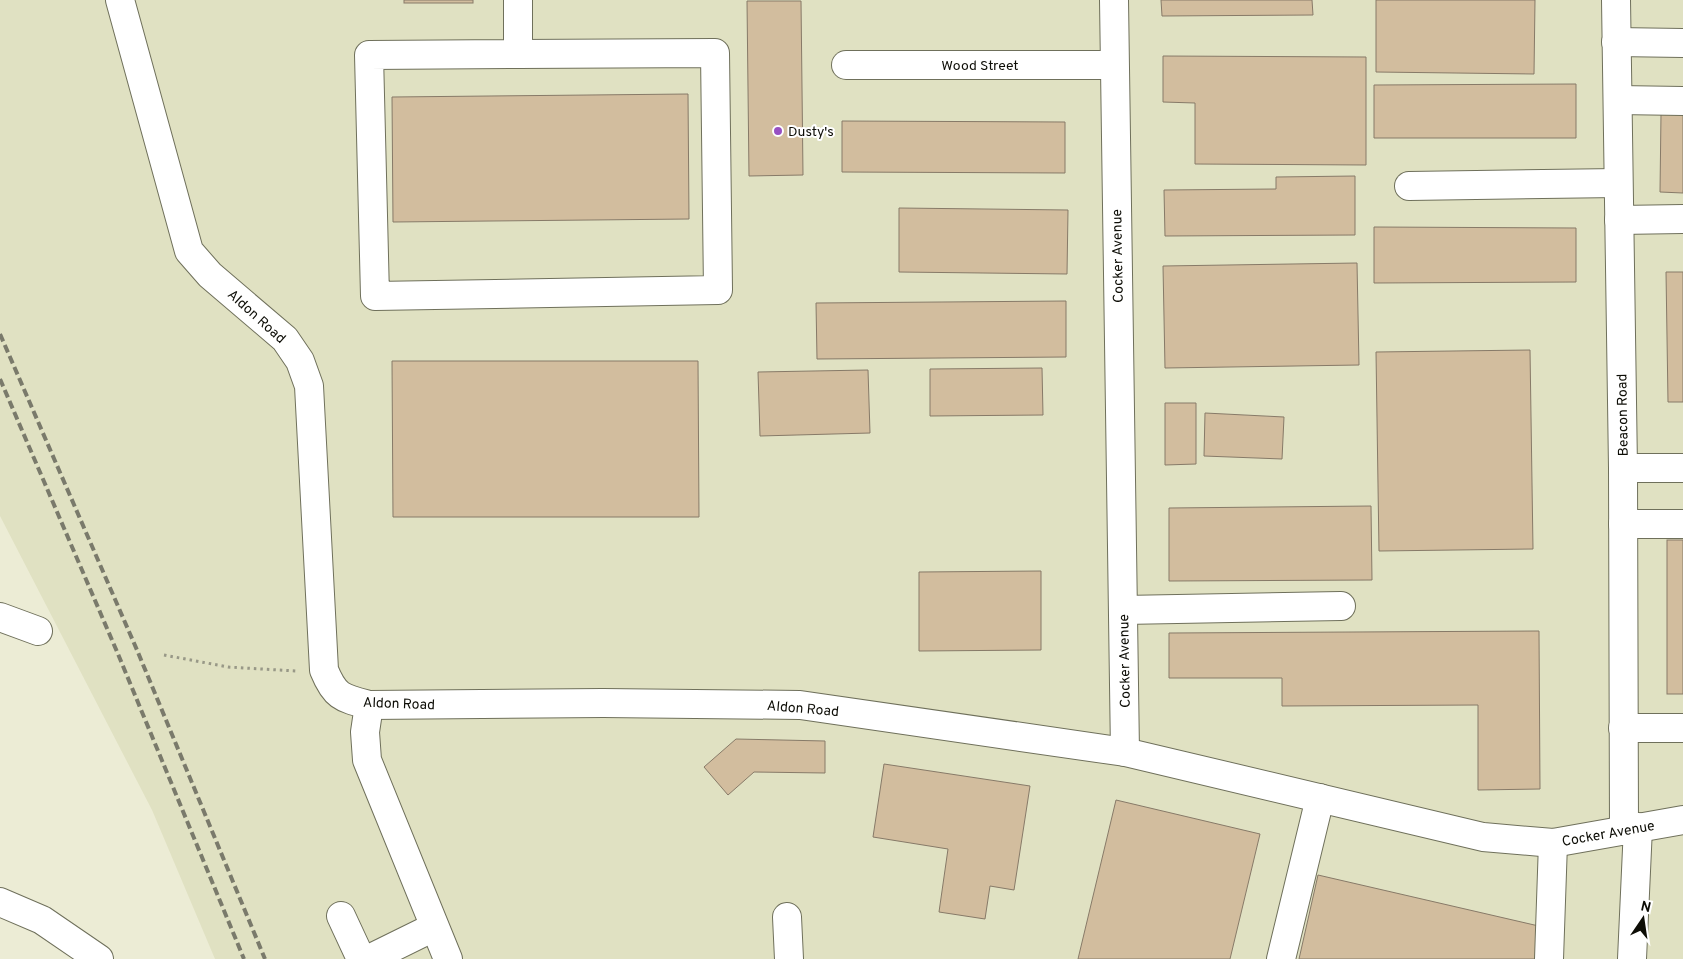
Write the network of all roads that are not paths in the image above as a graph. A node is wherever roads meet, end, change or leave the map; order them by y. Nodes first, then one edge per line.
1 (120, 0) edge
2 (518, 0) edge
3 (1114, 0) edge
4 (1616, 0) edge
5 (1616, 42) junction
6 (1683, 43) edge
7 (518, 54) junction
8 (846, 65) dead end
9 (1114, 65) junction
10 (1618, 100) junction
11 (1683, 101) edge
12 (1618, 184) junction
13 (1409, 186) dead end
14 (1683, 219) edge
15 (1619, 220) junction
16 (1623, 468) junction
17 (1683, 468) edge
18 (1623, 524) junction
19 (1683, 524) edge
20 (1341, 606) dead end
21 (1123, 610) junction
22 (0, 617) edge
23 (38, 632) dead end
24 (369, 704) junction
25 (1624, 728) junction
26 (1683, 728) edge
27 (1125, 752) junction
28 (1320, 798) junction
29 (1683, 820) edge
30 (1631, 829) junction
31 (1553, 843) junction
32 (0, 902) edge
33 (341, 916) dead end
34 (787, 917) dead end
35 (434, 928) junction
36 (99, 959) edge
37 (361, 959) edge
38 (369, 959) edge
39 (448, 959) edge
40 (789, 959) edge
41 (1281, 959) edge
42 (1549, 959) edge
43 (1632, 959) edge

1 - 24 street, Aldon Road
2 - 7 street
3 - 9 street, Cocker Avenue
4 - 5 street, Beacon Road
5 - 6 street
5 - 10 street, Beacon Road
7 - 7 street
8 - 9 street, Wood Street
9 - 21 street, Cocker Avenue
10 - 11 street
10 - 12 street, Beacon Road
12 - 13 street
12 - 15 street, Beacon Road
14 - 15 street
15 - 16 street, Beacon Road
16 - 17 street
16 - 18 street, Beacon Road
18 - 19 street
18 - 25 street, Beacon Road
20 - 21 street
21 - 27 street, Cocker Avenue
22 - 23 street
24 - 27 street, Aldon Road
24 - 35 street
25 - 26 street
25 - 30 street, Beacon Road
27 - 28 street, Cocker Avenue
28 - 31 street, Cocker Avenue
28 - 41 street
29 - 30 street, Cocker Avenue
30 - 31 street, Cocker Avenue
30 - 43 street, Beacon Road
31 - 42 street
32 - 36 street
33 - 37 street
34 - 40 street
35 - 38 street
35 - 39 street

